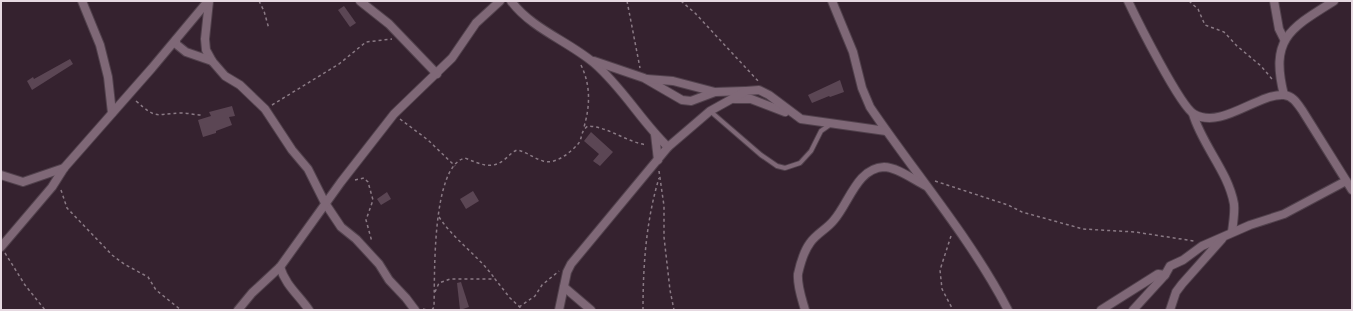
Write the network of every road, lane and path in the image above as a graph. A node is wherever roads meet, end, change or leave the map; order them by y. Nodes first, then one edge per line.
1 (82, 1) edge
2 (208, 1) edge
3 (258, 1) edge
4 (360, 1) edge
5 (500, 1) edge
6 (511, 1) edge
7 (627, 1) edge
8 (682, 1) edge
9 (832, 1) edge
10 (1128, 1) edge
11 (1189, 1) edge
12 (1274, 1) edge
13 (1334, 1) edge
14 (269, 29) dead end
15 (402, 39) junction
16 (176, 40) junction
17 (1284, 40) junction
18 (573, 49) junction
19 (589, 59) junction
20 (212, 61) junction
21 (437, 74) junction
22 (644, 78) junction
23 (746, 91) junction
24 (715, 92) junction
25 (1283, 92) junction
26 (128, 94) junction
27 (769, 95) junction
28 (734, 99) junction
29 (265, 109) junction
30 (710, 111) junction
31 (112, 113) junction
32 (394, 114) junction
33 (1193, 114) junction
34 (202, 115) dead end
35 (801, 119) junction
36 (831, 124) junction
37 (584, 129) junction
38 (886, 131) junction
39 (655, 134) junction
40 (655, 147) junction
41 (668, 147) junction
42 (658, 160) junction
43 (455, 166) junction
44 (62, 171) junction
45 (2, 174) edge
46 (660, 176) junction
47 (935, 181) dead end
48 (1346, 181) junction
49 (341, 182) junction
50 (928, 187) junction
51 (1352, 190) edge
52 (326, 203) junction
53 (439, 217) junction
54 (953, 220) junction
55 (1232, 232) junction
56 (1224, 236) junction
57 (1194, 241) dead end
58 (372, 245) dead end
59 (2, 247) edge
60 (571, 264) junction
61 (280, 267) junction
62 (1165, 275) junction
63 (495, 279) junction
64 (564, 287) junction
65 (434, 294) junction
66 (519, 307) junction
67 (45, 310) edge
68 (182, 310) edge
69 (238, 310) edge
70 (309, 310) edge
71 (415, 310) edge
72 (432, 310) edge
73 (523, 310) edge
74 (559, 310) edge
75 (590, 310) edge
76 (643, 310) edge
77 (674, 310) edge
78 (805, 310) edge
79 (953, 310) edge
80 (1008, 310) edge
81 (1101, 310) edge
82 (1132, 310) edge
83 (1170, 310) edge

1 - 31 street
2 - 16 street
2 - 20 street
3 - 14 path
4 - 15 street
5 - 21 street
6 - 18 street
7 - 22 path
8 - 27 path
9 - 38 street
10 - 33 street
11 - 25 path
12 - 17 street
13 - 17 street
15 - 21 street
15 - 29 path
16 - 20 street
16 - 26 street
17 - 25 street
18 - 19 street
18 - 37 path
19 - 22 street
19 - 39 street
20 - 29 street
21 - 32 street
22 - 24 street
22 - 24 street
23 - 24 street
23 - 27 street
23 - 28 street
25 - 33 street
25 - 48 street
26 - 31 street
26 - 34 path
27 - 35 street
28 - 30 street
28 - 35 street
29 - 52 street
30 - 36 lane
30 - 41 street
31 - 44 street
32 - 43 path
32 - 49 street
33 - 55 street
35 - 36 street
36 - 38 street
37 - 40 path
37 - 43 path
38 - 50 street
39 - 40 street
39 - 41 street
40 - 42 street
41 - 42 street
42 - 46 path
42 - 60 street
43 - 53 path
44 - 45 street
44 - 59 street
44 - 68 path
46 - 76 path
46 - 77 path
47 - 57 path
48 - 51 street
48 - 55 street
49 - 52 street
49 - 58 path
50 - 54 street
50 - 78 street
52 - 61 street
52 - 71 street
53 - 63 path
53 - 65 path
54 - 79 path
54 - 80 street
55 - 56 street
56 - 62 street
56 - 83 street
59 - 67 path
60 - 64 street
60 - 66 path
61 - 69 street
61 - 70 street
62 - 81 street
62 - 82 street
63 - 65 path
63 - 66 path
64 - 74 street
64 - 75 street
65 - 72 path
66 - 73 path

